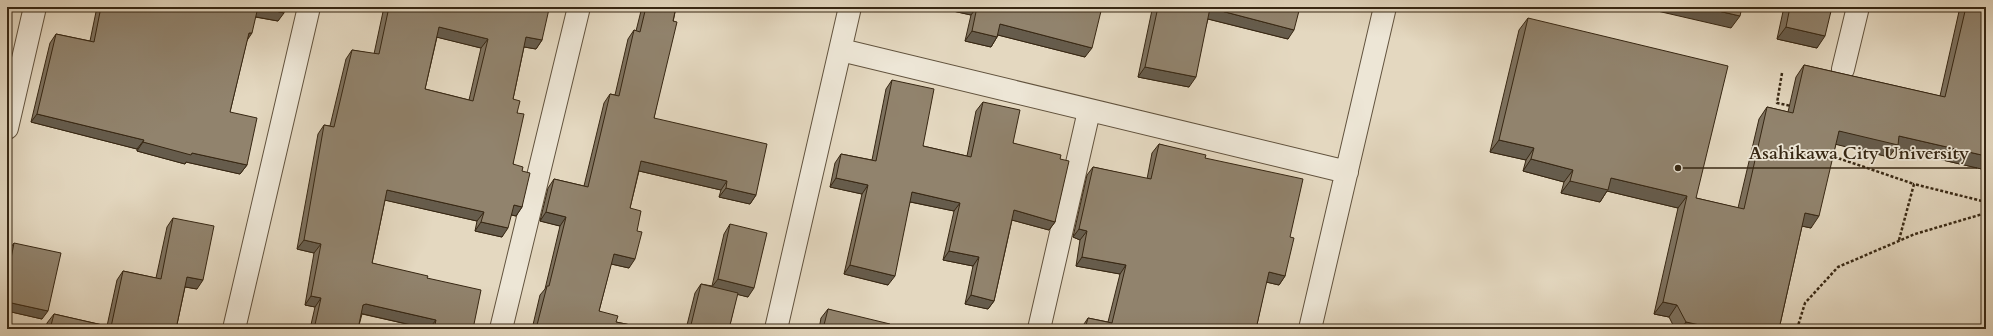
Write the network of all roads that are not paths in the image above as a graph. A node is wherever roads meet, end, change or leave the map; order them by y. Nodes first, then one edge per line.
1 (35, 7) edge
2 (309, 7) edge
3 (579, 7) edge
4 (850, 7) edge
5 (1385, 7) edge
6 (1858, 7) edge
7 (841, 50) junction
8 (1844, 69) dead end
9 (1089, 111) junction
10 (7, 128) edge
11 (1347, 172) junction
12 (234, 329) edge
13 (501, 329) edge
14 (776, 329) edge
15 (1039, 329) edge
16 (1310, 329) edge

1 - 10 street
2 - 12 street
3 - 13 street
4 - 7 street
5 - 11 street
6 - 8 street
7 - 9 street
7 - 14 street
9 - 11 street
9 - 15 street
11 - 16 street

